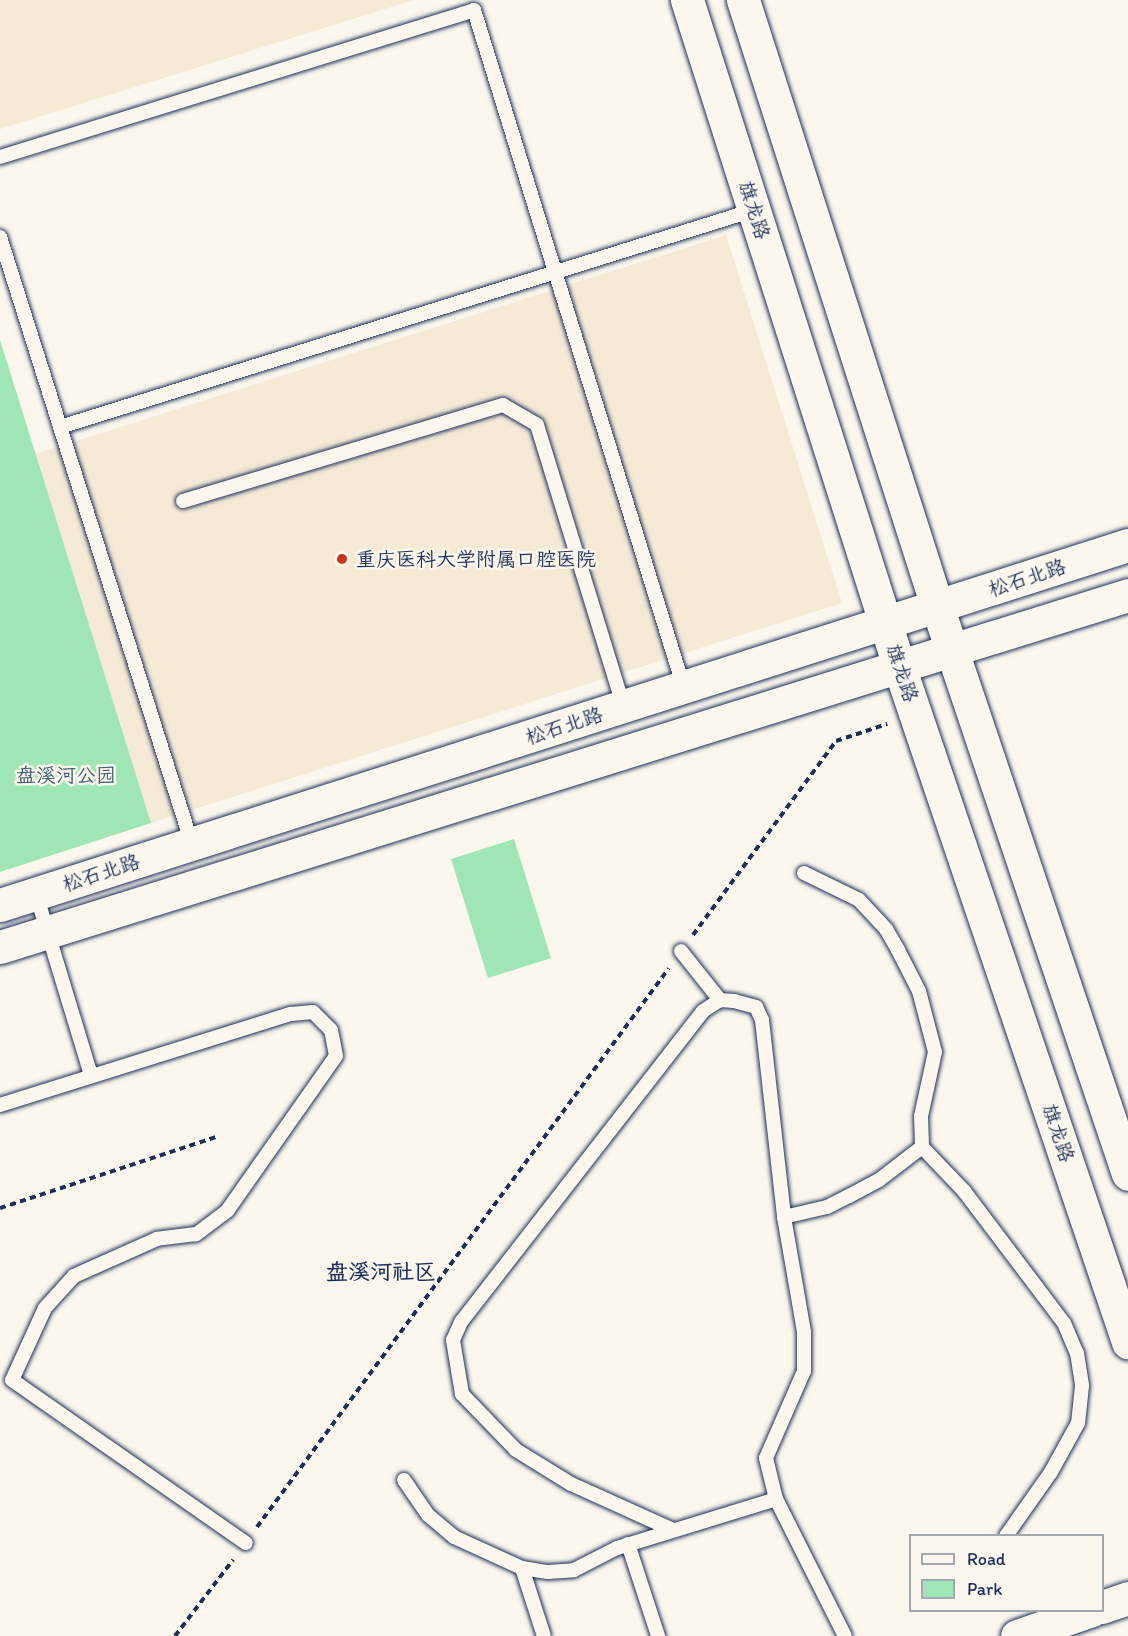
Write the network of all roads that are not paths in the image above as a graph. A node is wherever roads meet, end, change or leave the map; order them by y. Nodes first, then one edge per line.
1 (687, 0) edge
2 (743, 0) edge
3 (0, 157) edge
4 (754, 210) junction
5 (0, 237) edge
6 (555, 273) junction
7 (60, 428) junction
8 (183, 501) dead end
9 (1128, 545) edge
10 (1128, 595) edge
11 (937, 606) junction
12 (886, 623) junction
13 (954, 652) junction
14 (900, 669) junction
15 (684, 688) junction
16 (624, 707) junction
17 (192, 844) junction
18 (804, 873) dead end
19 (36, 894) junction
20 (0, 905) edge
21 (48, 932) junction
22 (0, 947) edge
23 (681, 951) road end
24 (720, 1000) junction
25 (91, 1075) junction
26 (0, 1105) edge
27 (922, 1147) junction
28 (1128, 1174) edge
29 (784, 1217) junction
30 (1128, 1342) edge
31 (404, 1480) dead end
32 (777, 1499) junction
33 (673, 1530) junction
34 (1007, 1534) edge
35 (246, 1543) road end
36 (628, 1544) junction
37 (522, 1568) junction
38 (1128, 1598) edge
39 (1104, 1606) edge
40 (1089, 1612) edge
41 (544, 1636) edge
42 (658, 1636) edge
43 (845, 1636) edge
44 (1017, 1636) edge

1 - 4 main road, 旗龙路
2 - 11 main road
3 - 6 lane
4 - 6 lane
4 - 12 main road, 旗龙路
5 - 7 lane
6 - 7 lane
6 - 15 lane
7 - 17 lane
8 - 16 lane
9 - 11 main road, 松石北路
10 - 13 main road, 松石北路
11 - 12 main road, 松石北路
11 - 13 main road
12 - 14 main road, 旗龙路
12 - 15 main road, 松石北路
13 - 14 main road, 松石北路
13 - 28 main road
14 - 21 main road, 松石北路
14 - 30 main road, 旗龙路
15 - 16 main road, 松石北路
16 - 17 main road, 松石北路
17 - 19 main road, 松石北路
18 - 27 lane
19 - 20 main road, 松石北路
19 - 21 lane
21 - 22 main road, 松石北路
21 - 25 lane
23 - 24 lane
24 - 29 lane
24 - 33 lane
25 - 26 lane
25 - 35 lane
27 - 29 lane
27 - 34 lane
29 - 32 lane
31 - 37 lane
32 - 33 lane
32 - 43 lane
33 - 36 lane
36 - 37 lane
36 - 42 lane
37 - 41 lane
38 - 39 main road
40 - 44 main road

